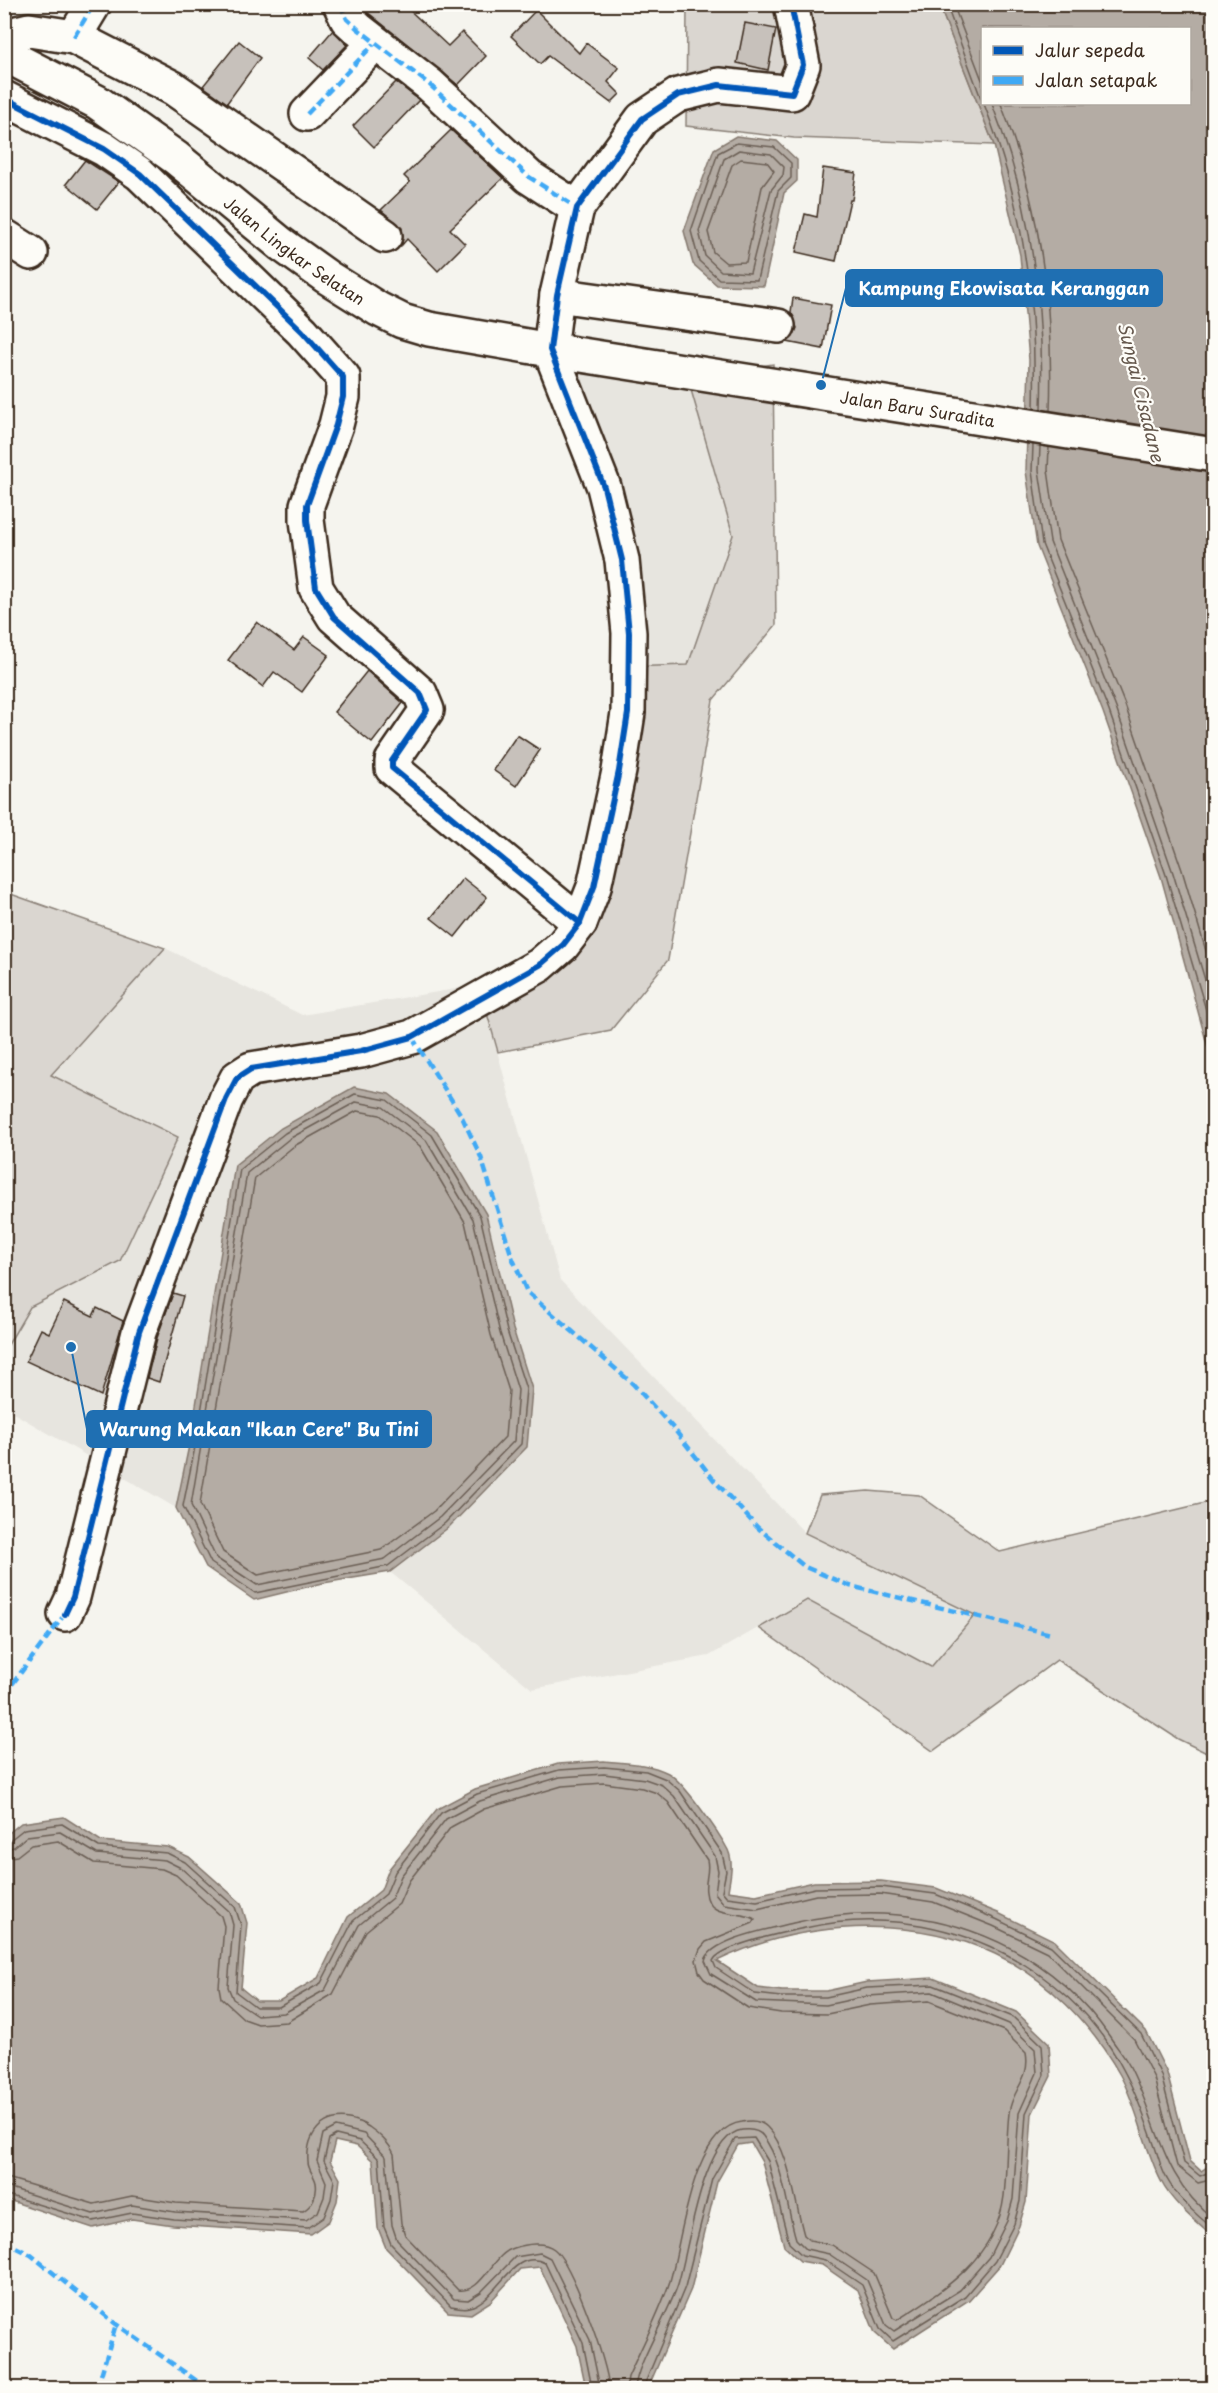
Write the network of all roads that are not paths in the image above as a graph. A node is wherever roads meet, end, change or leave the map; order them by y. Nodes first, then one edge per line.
1 (94, 4) edge
2 (340, 4) edge
3 (791, 4) edge
4 (74, 37) junction
5 (4, 42) edge
6 (374, 44) junction
7 (4, 54) edge
8 (4, 98) edge
9 (307, 114) dead end
10 (577, 208) junction
11 (385, 236) dead end
12 (557, 295) junction
13 (778, 326) dead end
14 (550, 350) junction
15 (621, 361) joint
16 (1214, 454) edge
17 (579, 923) junction
18 (65, 1614) dead end

1 - 4 street
2 - 6 street
3 - 10 street
4 - 5 street
4 - 11 street
6 - 9 street
6 - 10 street
7 - 14 street, Jalan Lingkar Selatan
8 - 17 street
10 - 12 street
12 - 13 street
12 - 14 street
14 - 15 street, Jalan Lingkar Selatan
14 - 17 street
15 - 16 street, Jalan Baru Suradita
17 - 18 street

